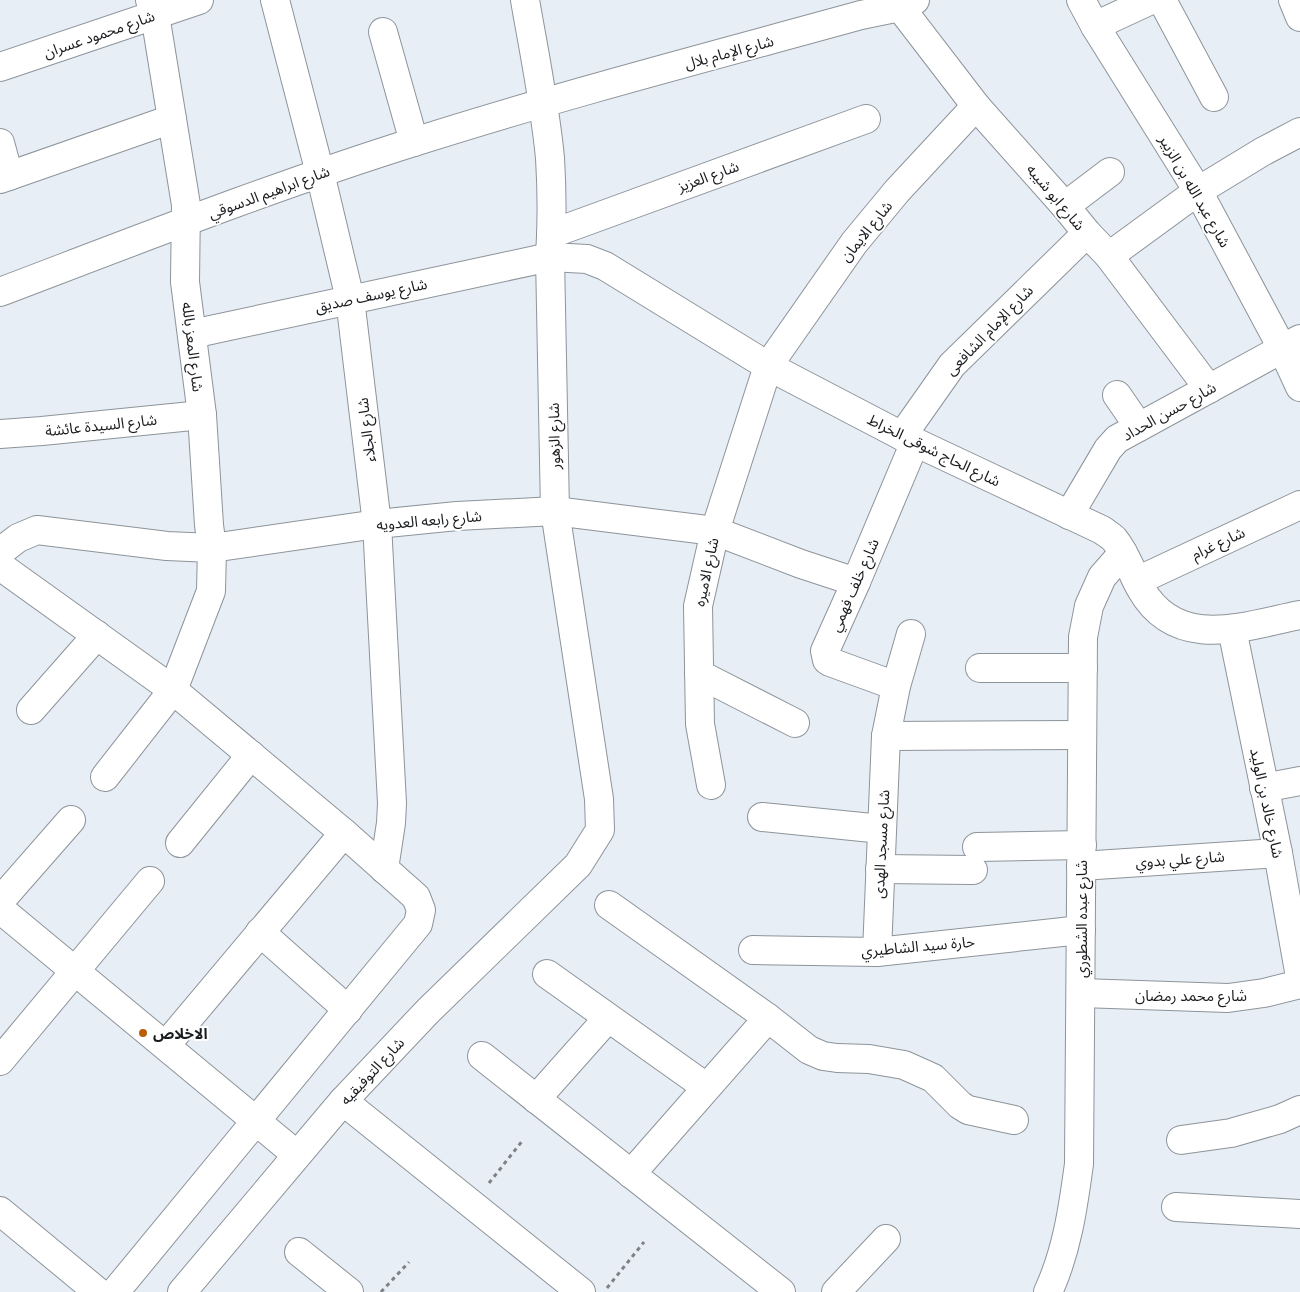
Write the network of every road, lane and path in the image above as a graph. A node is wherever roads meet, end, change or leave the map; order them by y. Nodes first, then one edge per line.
1 (199, 0) edge
2 (275, 0) edge
3 (524, 0) edge
4 (1081, 0) edge
5 (1151, 0) edge
6 (1162, 0) edge
7 (1293, 0) edge
8 (908, 4) edge
9 (152, 8) edge
10 (856, 8) edge
11 (1300, 17) edge
12 (1095, 26) junction
13 (384, 32) dead end
14 (0, 67) edge
15 (1214, 96) dead end
16 (542, 103) junction
17 (976, 106) junction
18 (172, 119) junction
19 (866, 119) dead end
20 (1300, 132) edge
21 (414, 142) junction
22 (0, 143) edge
23 (1110, 172) dead end
24 (320, 173) junction
25 (5, 178) edge
26 (1198, 191) junction
27 (1065, 206) junction
28 (185, 222) junction
29 (1086, 233) junction
30 (550, 246) junction
31 (1109, 256) junction
32 (0, 292) edge
33 (350, 299) junction
34 (192, 334) junction
35 (1291, 344) edge
36 (768, 366) junction
37 (1300, 387) edge
38 (1209, 389) junction
39 (1117, 396) dead end
40 (202, 415) junction
41 (1139, 427) junction
42 (0, 434) edge
43 (909, 439) junction
44 (1300, 505) edge
45 (555, 511) junction
46 (1069, 515) junction
47 (377, 524) junction
48 (715, 531) junction
49 (212, 548) junction
50 (0, 552) edge
51 (1123, 553) junction
52 (0, 566) edge
53 (1136, 581) junction
54 (856, 582) junction
55 (1300, 615) edge
56 (1232, 629) junction
57 (910, 634) dead end
58 (97, 635) junction
59 (980, 668) dead end
60 (1083, 668) junction
61 (698, 674) junction
62 (896, 686) junction
63 (173, 690) junction
64 (31, 710) dead end
65 (795, 723) dead end
66 (886, 736) junction
67 (1082, 736) junction
68 (251, 755) junction
69 (105, 777) dead end
70 (1300, 781) edge
71 (711, 785) dead end
72 (1264, 788) junction
73 (762, 818) dead end
74 (71, 820) dead end
75 (882, 829) junction
76 (344, 833) junction
77 (180, 843) dead end
78 (1278, 853) junction
79 (1082, 855) junction
80 (578, 865) joint
81 (384, 869) junction
82 (880, 869) junction
83 (150, 881) dead end
84 (0, 901) edge
85 (609, 905) dead end
86 (0, 909) edge
87 (1082, 930) junction
88 (260, 932) junction
89 (753, 950) dead end
90 (877, 952) junction
91 (75, 970) junction
92 (547, 974) dead end
93 (1300, 977) edge
94 (1300, 984) edge
95 (1081, 994) junction
96 (348, 1010) junction
97 (608, 1018) junction
98 (768, 1018) junction
99 (166, 1045) junction
100 (482, 1056) dead end
101 (0, 1061) edge
102 (706, 1087) junction
103 (536, 1099) junction
104 (343, 1101) junction
105 (1300, 1110) edge
106 (257, 1120) junction
107 (1014, 1120) dead end
108 (523, 1140) dead end
109 (1181, 1140) dead end
110 (297, 1155) junction
111 (631, 1174) junction
112 (471, 1205) junction
113 (1176, 1207) dead end
114 (0, 1211) edge
115 (1300, 1214) edge
116 (886, 1239) dead end
117 (644, 1242) dead end
118 (299, 1252) dead end
119 (409, 1262) dead end
120 (98, 1292) edge
121 (115, 1292) edge
122 (182, 1292) edge
123 (349, 1292) edge
124 (381, 1292) edge
125 (581, 1292) edge
126 (604, 1292) edge
127 (781, 1292) edge
128 (836, 1292) edge
129 (1048, 1292) edge

1 - 9 street, شارع محمود عسران
2 - 24 street, شارع الجلاء
3 - 16 street, شارع الزهور
4 - 12 street, شارع عبد الله بن الزبير
5 - 12 street
6 - 15 street
7 - 11 street
8 - 10 street, شارع الإمام بلال
8 - 17 street, شارع ابو شيبه
9 - 14 street, شارع محمود عسران
9 - 18 street, شارع المعز بالله
10 - 16 street, شارع الإمام بلال
12 - 26 street, شارع عبد الله بن الزبير
13 - 21 street
16 - 21 street, شارع ابراهيم الدسوقي
16 - 30 street, شارع الزهور
17 - 27 street, شارع ابو شيبه
17 - 36 street, شارع الايمان
18 - 25 street
18 - 28 street, شارع المعز بالله
19 - 30 street, شارع العزيز
20 - 26 street
21 - 24 street, شارع ابراهيم الدسوقي
22 - 25 street
23 - 27 street
24 - 28 street, شارع ابراهيم الدسوقي
24 - 33 street, شارع الجلاء
26 - 31 street
26 - 35 street, شارع عبد الله بن الزبير
27 - 29 street, شارع ابو شيبه
28 - 32 street, شارع ابراهيم الدسوقي
28 - 34 street, شارع المعز بالله
29 - 31 street, شارع ابو شيبه
29 - 43 street, شارع الإمام الشافعى
30 - 33 street, شارع يوسف صديق
30 - 36 street, شارع الحاج شوقى الخراط
30 - 45 street, شارع الزهور
31 - 38 street, شارع ابو شيبه
33 - 34 street, شارع يوسف صديق
33 - 47 street, شارع الجلاء
34 - 40 street, شارع المعز بالله
35 - 37 street, شارع عبد الله بن الزبير
35 - 38 street, شارع حسن الحداد
36 - 43 street, شارع الحاج شوقى الخراط
36 - 48 street, شارع الاميره
38 - 41 street, شارع حسن الحداد
39 - 41 street
40 - 42 street, شارع السيدة عائشة
40 - 49 street, شارع المعز بالله
41 - 46 street, شارع حسن الحداد
43 - 46 street, شارع الحاج شوقى الخراط
43 - 54 street, شارع خلف فهمي
44 - 53 street, شارع غرام
45 - 47 street, شارع رابعه العدويه
45 - 48 street, شارع رابعه العدويه
45 - 80 street, شارع الزهور
46 - 51 street, شارع الحاج شوقى الخراط
47 - 49 street, شارع رابعه العدويه
47 - 81 street, شارع الجلاء
48 - 54 street, شارع رابعه العدويه
48 - 61 street, شارع الاميره
49 - 50 street, شارع رابعه العدويه
49 - 63 street, شارع المعز بالله
51 - 53 street, شارع الحاج شوقى الخراط
51 - 60 street, شارع عبده الشطوري
52 - 58 street
53 - 56 street, شارع الحاج شوقى الخراط
54 - 62 street, شارع خلف فهمي
55 - 56 street, شارع الحاج شوقى الخراط
56 - 72 street, شارع خالد بن الوليد
57 - 62 street, شارع مسجد الهدى
58 - 63 street
58 - 64 street
59 - 60 street
60 - 67 street, شارع عبده الشطوري
61 - 65 street
61 - 71 street, شارع الاميره
62 - 66 street, شارع مسجد الهدى
63 - 68 street
63 - 69 street, شارع المعز بالله
66 - 67 street
66 - 75 street, شارع مسجد الهدى
67 - 79 street, شارع عبده الشطوري
68 - 76 street
68 - 77 street
70 - 72 street
72 - 78 street, شارع خالد بن الوليد
73 - 75 street
74 - 84 street
75 - 82 street, شارع مسجد الهدى
76 - 81 street
76 - 88 street
78 - 79 street, شارع علي بدوي
78 - 93 street, شارع خالد بن الوليد
79 - 82 street, شارع علي بدوي
79 - 87 street, شارع عبده الشطوري
80 - 104 street, شارع التوفيقيه
81 - 96 street
82 - 90 street, شارع مسجد الهدى
83 - 91 street
85 - 98 street
86 - 91 street
87 - 90 street, حارة سيد الشاطيري
87 - 95 street, شارع عبده الشطوري
88 - 96 street
88 - 99 street
89 - 90 street, حارة سيد الشاطيري
91 - 99 street
91 - 101 street
92 - 97 street
94 - 95 street, شارع محمد رمضان
95 - 129 street, شارع عبده الشطوري
96 - 106 street
97 - 102 street
97 - 103 street
98 - 102 street
98 - 107 street
99 - 106 street
100 - 103 street
102 - 111 street
103 - 111 street
104 - 110 street, شارع التوفيقيه
104 - 112 street
105 - 109 street
106 - 110 street
106 - 121 street
108 - 112 path
110 - 122 street, شارع التوفيقيه
111 - 127 street
112 - 125 street
113 - 115 street
114 - 120 street
116 - 128 street
117 - 126 path
118 - 123 street
119 - 124 path

